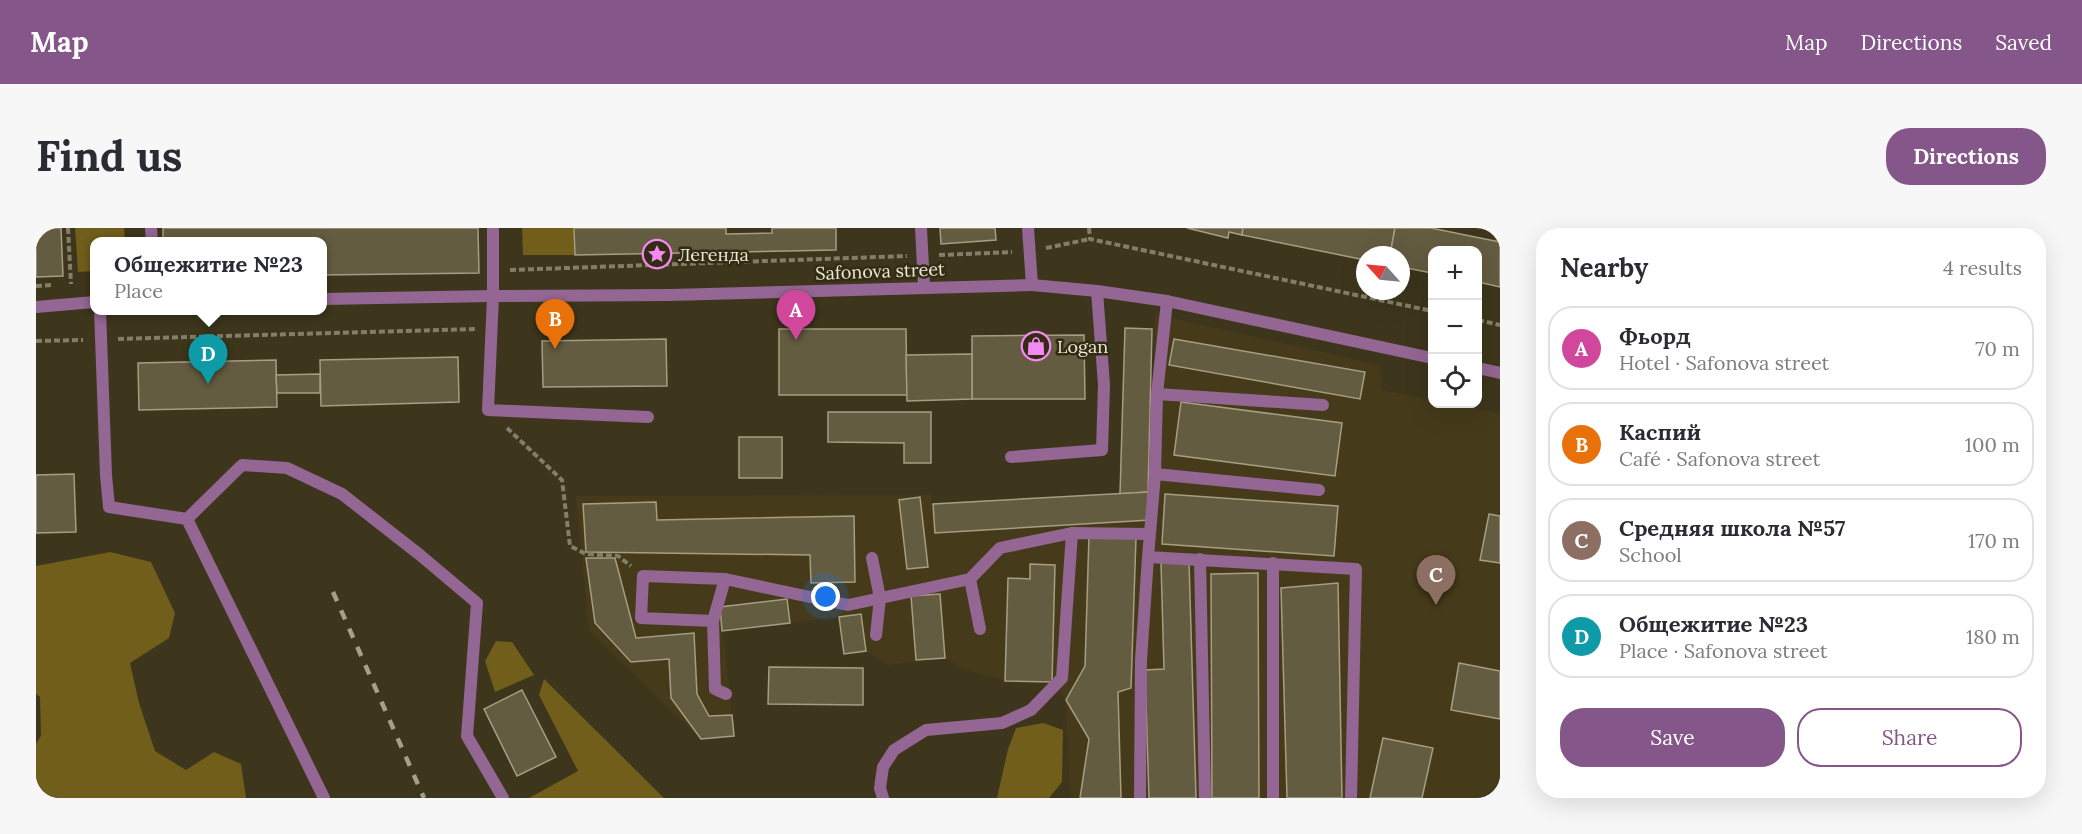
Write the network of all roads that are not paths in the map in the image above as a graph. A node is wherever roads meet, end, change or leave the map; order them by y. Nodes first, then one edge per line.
1 (493, 228) edge
2 (921, 228) edge
3 (1028, 228) edge
4 (1032, 285) junction
5 (924, 287) junction
6 (1097, 291) junction
7 (493, 296) junction
8 (327, 299) edge
9 (1167, 301) junction
10 (90, 302) edge
11 (36, 307) edge
12 (100, 315) edge
13 (1428, 357) edge
14 (1482, 369) edge
15 (1500, 373) edge
16 (1157, 394) junction
17 (1323, 405) dead end
18 (648, 417) dead end
19 (1011, 457) dead end
20 (1155, 474) junction
21 (1319, 490) dead end
22 (187, 519) junction
23 (1072, 533) junction
24 (1149, 534) junction
25 (1148, 557) junction
26 (872, 558) dead end
27 (1200, 559) junction
28 (1273, 563) junction
29 (725, 579) junction
30 (970, 579) junction
31 (880, 598) junction
32 (713, 621) junction
33 (980, 629) dead end
34 (876, 635) dead end
35 (726, 694) dead end
36 (324, 798) edge
37 (503, 798) edge
38 (883, 798) edge
39 (1140, 798) edge
40 (1205, 798) edge
41 (1273, 798) edge
42 (1351, 798) edge

1 - 7 street
2 - 5 street
3 - 4 street
4 - 5 street, Safonova street
4 - 6 street, Safonova street
5 - 7 street, Safonova street
6 - 9 street, Safonova street
6 - 19 street
7 - 8 street, Safonova street
7 - 18 street
9 - 13 street, Safonova street
9 - 16 street
10 - 11 street
12 - 22 street
14 - 15 street
16 - 17 street
16 - 20 street
20 - 21 street
20 - 24 street
22 - 36 street
22 - 37 street
23 - 24 street
23 - 30 street
23 - 38 street
24 - 25 street
25 - 27 street
25 - 39 street
26 - 31 street
27 - 28 street
27 - 40 street
28 - 41 street
28 - 42 street
29 - 31 street
29 - 32 street
29 - 32 street
30 - 31 street
30 - 33 street
31 - 34 street
32 - 35 street

